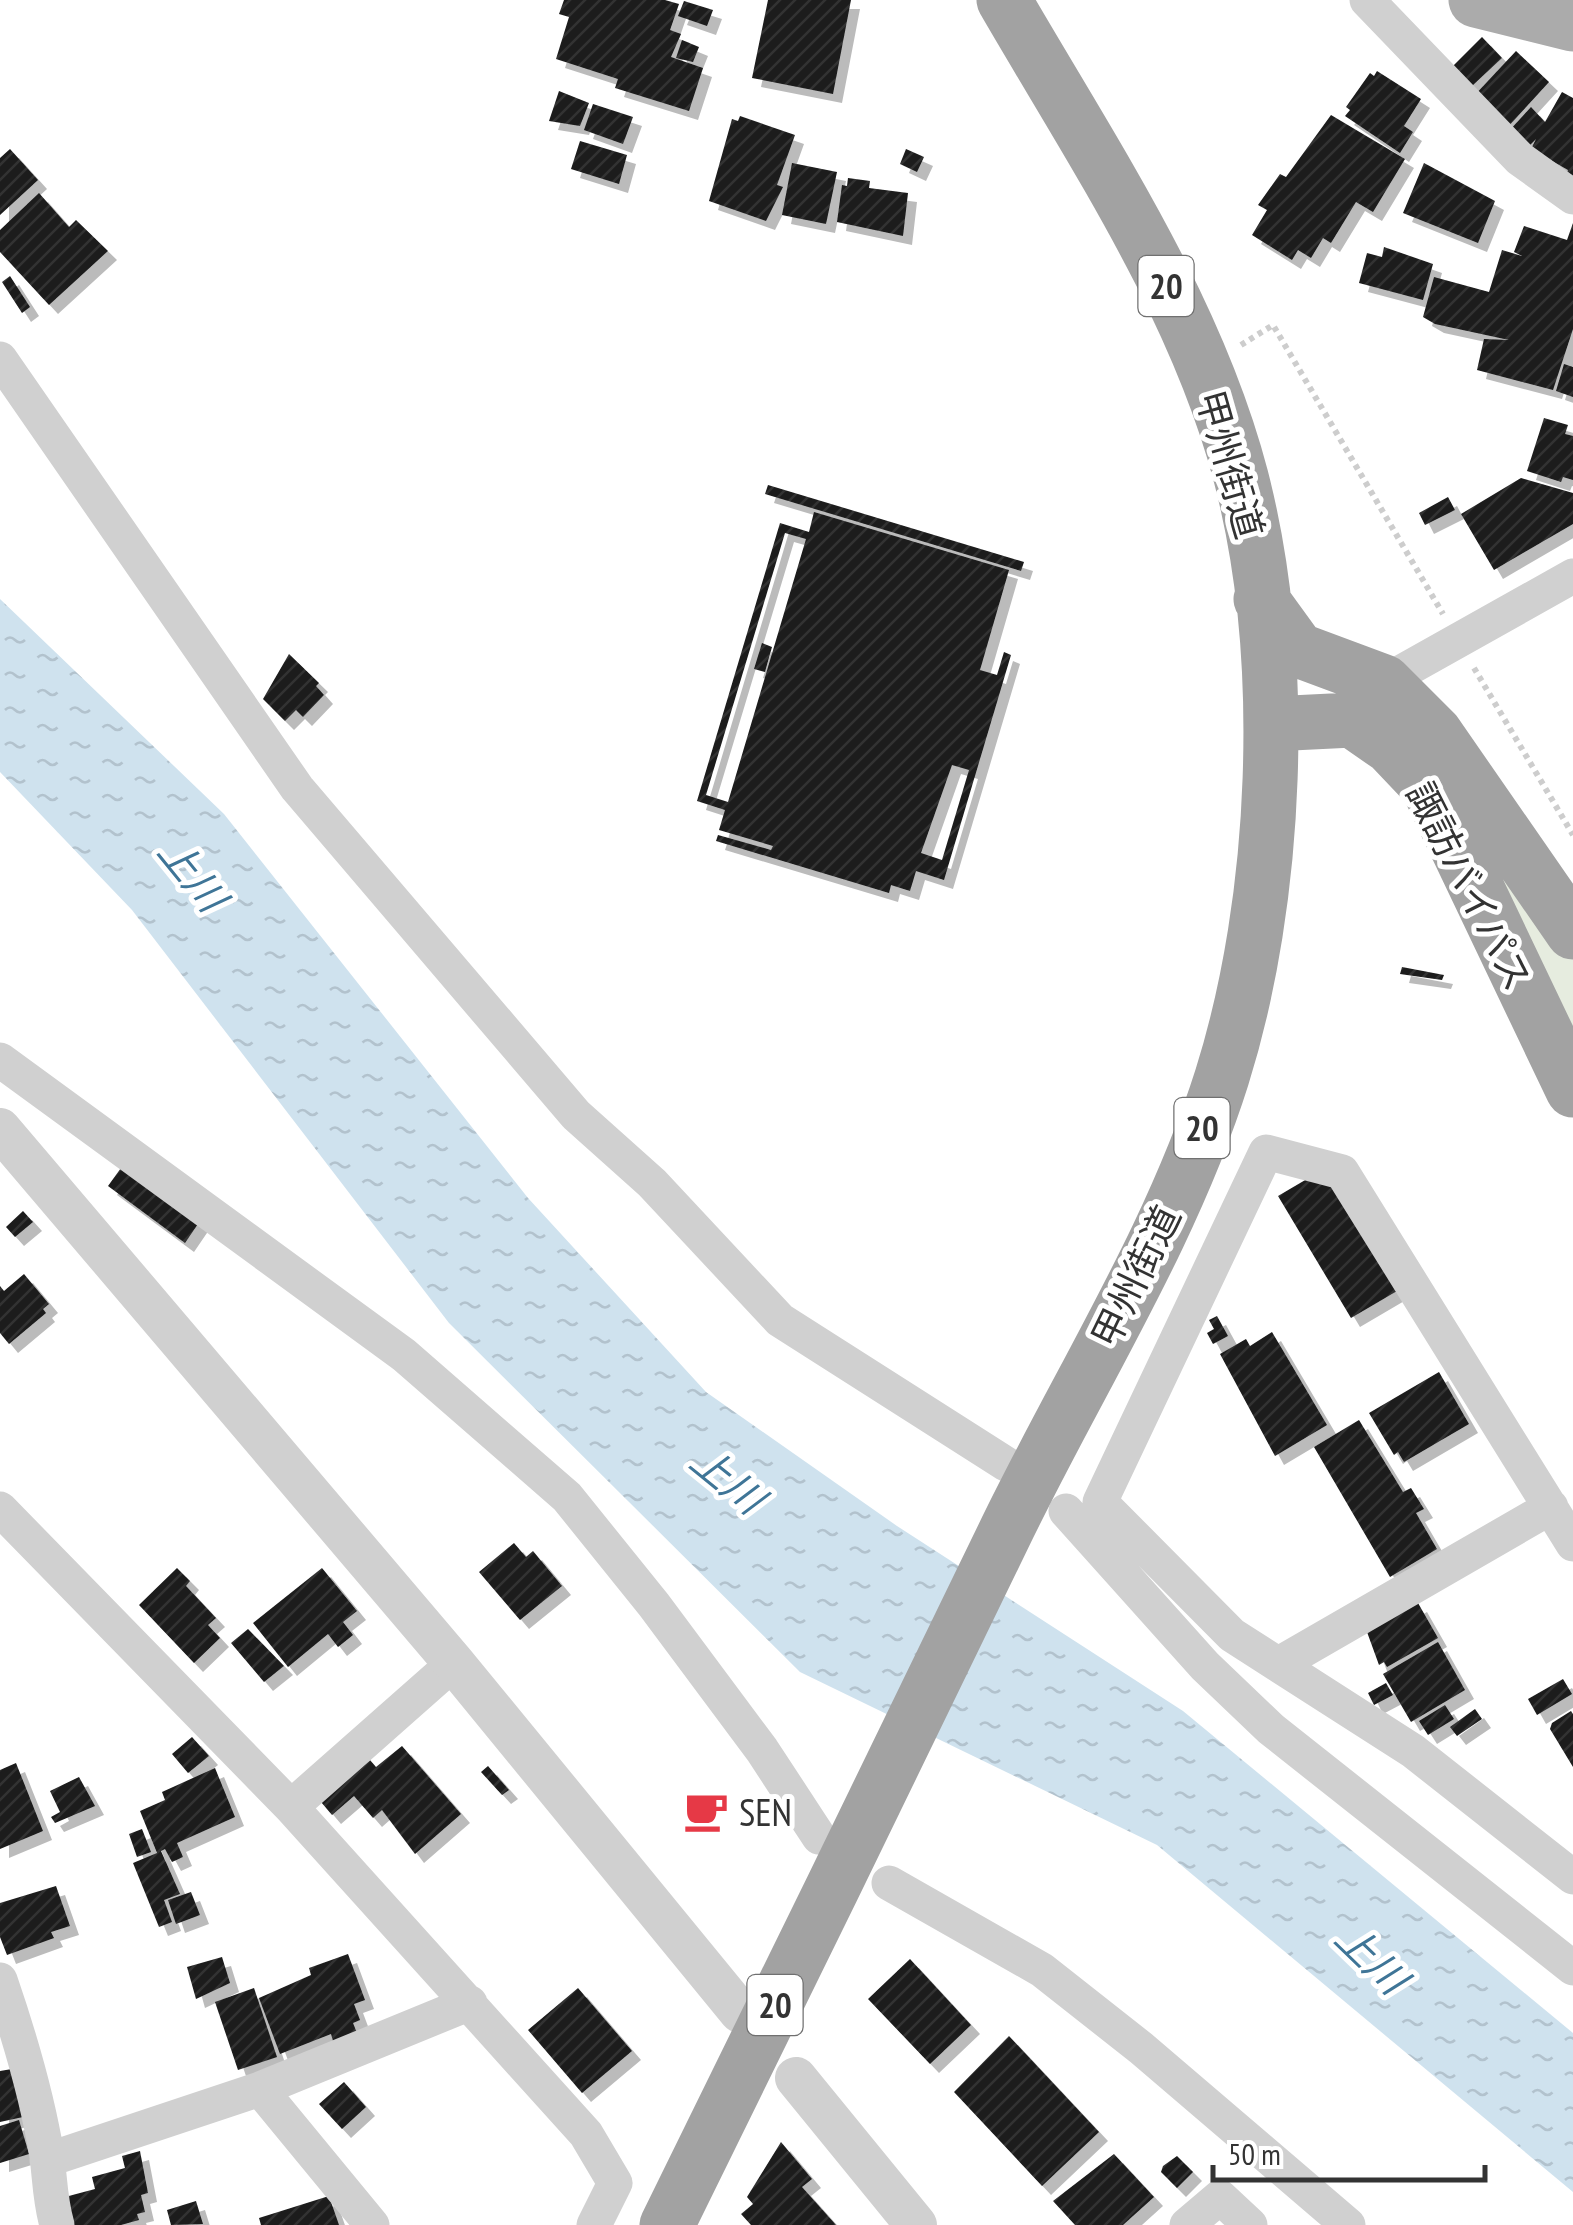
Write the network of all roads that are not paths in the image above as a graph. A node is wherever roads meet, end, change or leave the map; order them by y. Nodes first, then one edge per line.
1 (1004, 0) edge
2 (1368, 0) edge
3 (1476, 0) edge
4 (1573, 24) edge
5 (1573, 197) edge
6 (0, 359) edge
7 (1573, 576) edge
8 (1261, 599) junction
9 (1384, 682) junction
10 (1271, 724) junction
11 (1573, 932) edge
12 (0, 1060) edge
13 (1573, 1090) edge
14 (0, 1129) edge
15 (1031, 1491) junction
16 (1551, 1507) junction
17 (1, 1513) edge
18 (1573, 1544) edge
19 (454, 1663) junction
20 (1279, 1664) junction
21 (290, 1807) junction
22 (818, 1837) dead end
23 (1573, 1877) edge
24 (889, 1884) dead end
25 (1573, 1968) edge
26 (0, 1980) edge
27 (470, 2002) junction
28 (740, 2012) dead end
29 (796, 2078) dead end
30 (260, 2090) junction
31 (47, 2160) junction
32 (58, 2225) edge
33 (372, 2225) edge
34 (594, 2225) edge
35 (667, 2225) edge
36 (916, 2225) edge
37 (1187, 2225) edge
38 (1250, 2225) edge
39 (1348, 2225) edge

1 - 8 highway, 甲州街道 / 20
2 - 5 street
3 - 4 main road
6 - 15 street
7 - 9 street
8 - 9 highway, 諏訪バイパス
8 - 10 highway, 甲州街道 / 20
9 - 11 highway, 諏訪バイパス
10 - 13 highway, 諏訪バイパス
10 - 15 highway, 甲州街道 / 20
12 - 22 street
14 - 19 street
15 - 25 street
15 - 35 highway, 甲州街道 / 20
16 - 18 street
16 - 20 street
16 - 20 street
17 - 21 street
19 - 21 street
19 - 28 street
20 - 23 street
21 - 27 street
24 - 39 street
26 - 31 street
27 - 30 street
27 - 34 street
29 - 36 street
30 - 31 street
30 - 33 street
31 - 32 street
37 - 38 street

